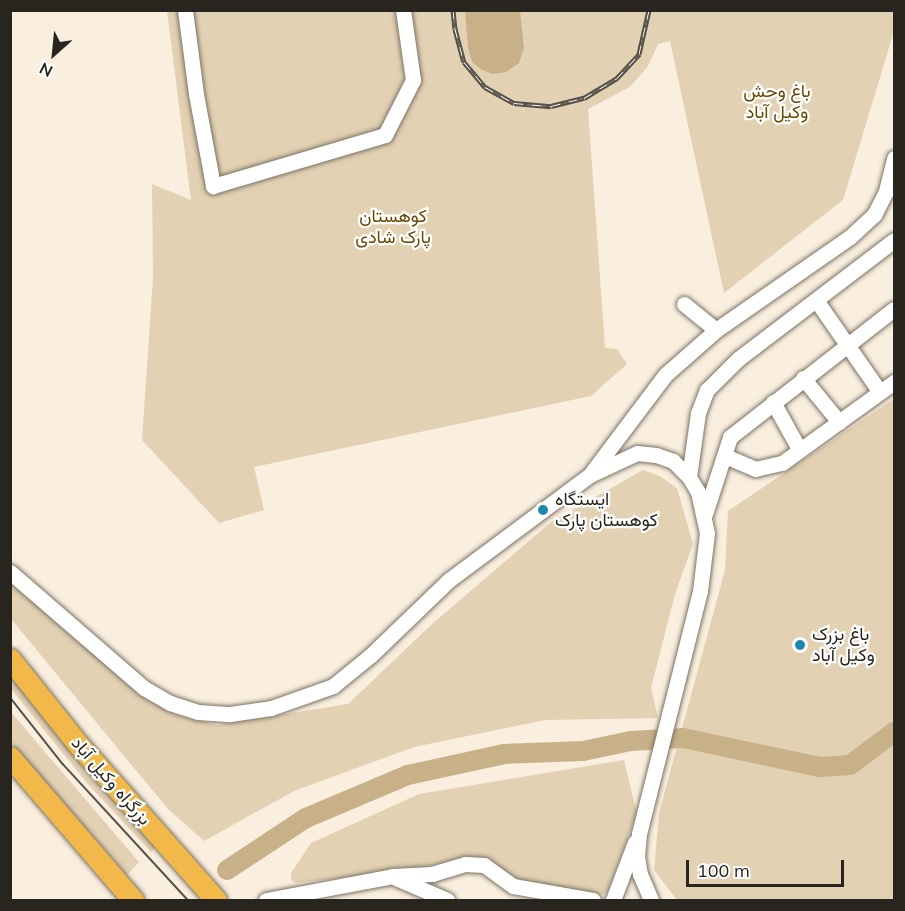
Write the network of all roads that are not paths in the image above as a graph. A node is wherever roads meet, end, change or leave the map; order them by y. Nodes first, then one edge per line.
1 (185, 10) edge
2 (403, 10) edge
3 (894, 158) edge
4 (894, 240) edge
5 (816, 300) junction
6 (684, 304) dead end
7 (894, 309) edge
8 (716, 330) junction
9 (847, 345) junction
10 (803, 378) junction
11 (894, 382) edge
12 (880, 392) junction
13 (773, 402) junction
14 (839, 422) junction
15 (799, 449) junction
16 (725, 456) junction
17 (590, 475) junction
18 (689, 477) junction
19 (705, 514) junction
20 (10, 572) edge
21 (10, 659) edge
22 (10, 757) edge
23 (639, 834) junction
24 (432, 874) junction
25 (393, 876) junction
26 (440, 898) edge
27 (131, 899) edge
28 (216, 900) edge
29 (266, 900) edge
30 (593, 900) edge
31 (613, 900) edge
32 (651, 900) edge

1 - 2 street
3 - 8 street
4 - 5 street
5 - 9 street
5 - 18 street
6 - 8 street
7 - 9 street
8 - 17 street
9 - 10 street
9 - 12 street
10 - 13 street
10 - 14 street
11 - 12 street
12 - 14 street
13 - 15 street
13 - 16 street
14 - 15 street
15 - 16 street
16 - 19 street
17 - 18 street
17 - 20 street
18 - 19 street
19 - 23 street
21 - 28 highway, بزرگراه وکیل آباد
22 - 27 highway
23 - 31 street
23 - 32 street
24 - 25 street
24 - 26 street
24 - 30 street
25 - 26 street
25 - 29 street

